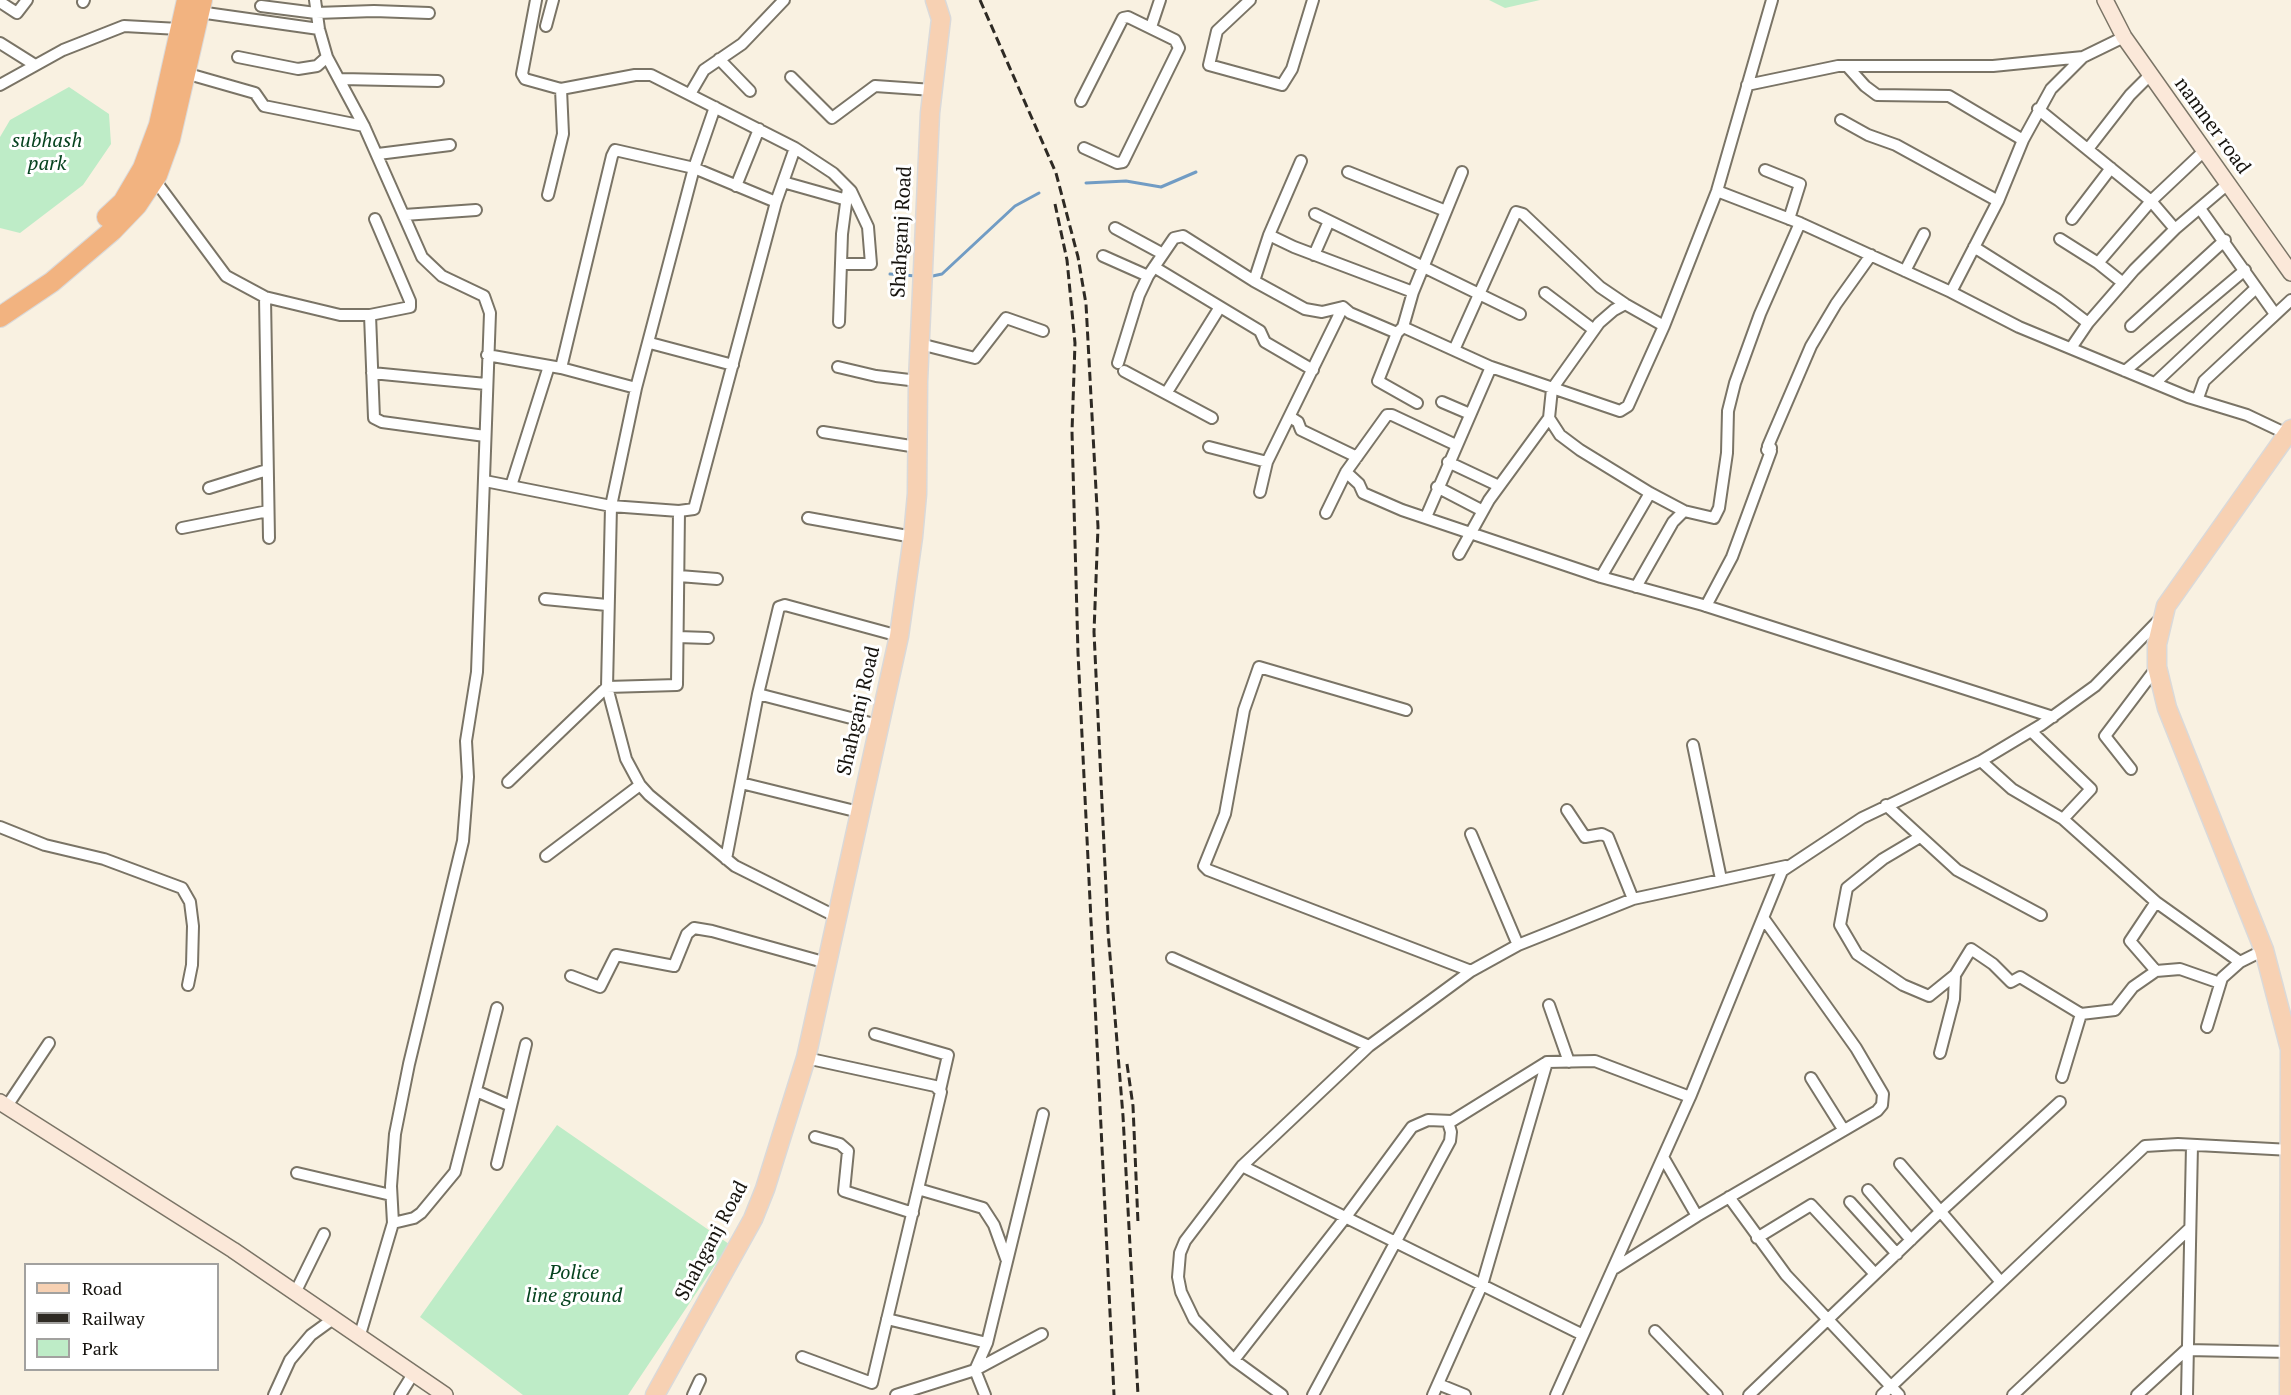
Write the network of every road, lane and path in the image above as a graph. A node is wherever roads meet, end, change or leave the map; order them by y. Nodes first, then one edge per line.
1 (27, 0) edge
2 (315, 0) edge
3 (536, 0) edge
4 (553, 0) edge
5 (784, 0) edge
6 (935, 0) edge
7 (1160, 0) edge
8 (1250, 0) edge
9 (1313, 0) edge
10 (1772, 0) edge
11 (2106, 0) edge
12 (0, 2) edge
13 (196, 4) edge
14 (261, 6) dead end
15 (316, 13) junction
16 (429, 13) dead end
17 (546, 26) dead end
18 (1151, 27) junction
19 (179, 29) junction
20 (319, 29) junction
21 (2124, 38) junction
22 (0, 43) edge
23 (238, 57) dead end
24 (327, 57) junction
25 (2082, 57) junction
26 (719, 59) junction
27 (35, 65) junction
28 (1847, 66) junction
29 (185, 74) junction
30 (2150, 75) junction
31 (791, 77) dead end
32 (341, 80) junction
33 (438, 81) dead end
34 (0, 85) edge
35 (1747, 85) junction
36 (561, 88) junction
37 (933, 90) junction
38 (750, 91) dead end
39 (690, 94) junction
40 (1081, 101) dead end
41 (715, 107) junction
42 (2038, 109) junction
43 (1841, 120) dead end
44 (364, 126) junction
45 (759, 129) junction
46 (2023, 140) junction
47 (450, 145) dead end
48 (795, 148) junction
49 (1084, 148) dead end
50 (2088, 149) junction
51 (2204, 151) junction
52 (378, 154) junction
53 (1301, 161) dead end
54 (694, 168) junction
55 (2111, 168) junction
56 (1765, 170) dead end
57 (1348, 172) dead end
58 (1462, 172) dead end
59 (154, 179) junction
60 (783, 182) junction
61 (2229, 183) junction
62 (736, 186) junction
63 (848, 188) junction
64 (1717, 191) junction
65 (549, 195) dead end
66 (847, 200) junction
67 (1998, 201) junction
68 (2151, 201) junction
69 (776, 202) junction
70 (476, 210) dead end
71 (2200, 210) junction
72 (1446, 211) junction
73 (1315, 214) dead end
74 (404, 215) junction
75 (375, 219) dead end
76 (1789, 219) junction
77 (2072, 219) dead end
78 (1329, 221) junction
79 (1800, 223) junction
80 (1115, 228) dead end
81 (2175, 229) junction
82 (1269, 234) junction
83 (1924, 234) dead end
84 (2060, 239) dead end
85 (2225, 240) junction
86 (1974, 248) junction
87 (1163, 254) junction
88 (1314, 255) junction
89 (1871, 255) junction
90 (1103, 256) dead end
91 (2098, 263) junction
92 (842, 264) junction
93 (1424, 268) junction
94 (2244, 270) junction
95 (1151, 271) junction
96 (1905, 271) junction
97 (2291, 273) edge
98 (1254, 281) junction
99 (2123, 283) junction
100 (2256, 288) junction
101 (1413, 292) junction
102 (1478, 292) junction
103 (1951, 292) junction
104 (1545, 293) dead end
105 (265, 297) junction
106 (2291, 300) edge
107 (0, 303) edge
108 (1625, 304) junction
109 (1220, 307) junction
110 (1343, 307) junction
111 (1520, 314) dead end
112 (2275, 314) junction
113 (370, 315) junction
114 (0, 317) edge
115 (839, 322) dead end
116 (2088, 322) junction
117 (1664, 326) junction
118 (2131, 326) dead end
119 (1400, 330) junction
120 (1594, 330) junction
121 (1043, 331) dead end
122 (650, 344) junction
123 (920, 344) junction
124 (2071, 348) junction
125 (1454, 350) junction
126 (487, 355) junction
127 (733, 365) junction
128 (549, 366) junction
129 (838, 367) dead end
130 (1491, 367) junction
131 (561, 368) junction
132 (1312, 370) junction
133 (2126, 371) junction
134 (372, 373) junction
135 (918, 381) junction
136 (2155, 383) junction
137 (486, 384) junction
138 (636, 388) junction
139 (1552, 389) junction
140 (1167, 392) junction
141 (2198, 398) junction
142 (1442, 402) dead end
143 (1417, 403) dead end
144 (1470, 414) junction
145 (1290, 417) junction
146 (1212, 418) dead end
147 (1549, 418) junction
148 (823, 432) dead end
149 (2289, 432) edge
150 (485, 436) junction
151 (1456, 445) junction
152 (917, 447) junction
153 (1209, 447) dead end
154 (1357, 457) junction
155 (1267, 462) junction
156 (1449, 462) junction
157 (267, 470) junction
158 (1346, 472) junction
159 (485, 481) junction
160 (511, 486) junction
161 (1499, 486) junction
162 (1437, 487) junction
163 (209, 488) dead end
164 (1260, 492) dead end
165 (1650, 493) junction
166 (611, 506) junction
167 (268, 511) junction
168 (679, 511) junction
169 (1483, 511) junction
170 (1684, 511) junction
171 (1326, 513) dead end
172 (1426, 517) junction
173 (808, 518) dead end
174 (182, 528) dead end
175 (1470, 534) junction
176 (913, 537) junction
177 (269, 538) dead end
178 (1459, 554) dead end
179 (679, 576) junction
180 (1601, 577) junction
181 (717, 579) dead end
182 (1636, 587) junction
183 (545, 599) dead end
184 (607, 605) junction
185 (1706, 606) junction
186 (2162, 617) junction
187 (899, 636) junction
188 (678, 637) junction
189 (708, 639) dead end
190 (2157, 667) junction
191 (607, 687) junction
192 (758, 694) junction
193 (1406, 710) dead end
194 (2053, 717) junction
195 (878, 725) junction
196 (2031, 731) junction
197 (1693, 745) dead end
198 (1981, 761) junction
199 (2131, 769) dead end
200 (508, 782) dead end
201 (741, 783) junction
202 (640, 785) junction
203 (1886, 805) junction
204 (1567, 810) dead end
205 (859, 812) junction
206 (2063, 819) junction
207 (0, 826) edge
208 (1471, 834) dead end
209 (1920, 837) junction
210 (546, 856) dead end
211 (726, 859) junction
212 (1786, 866) junction
213 (1721, 879) junction
214 (1633, 899) junction
215 (2156, 902) junction
216 (2041, 915) dead end
217 (837, 917) junction
218 (1764, 919) junction
219 (1518, 945) junction
220 (2264, 950) junction
221 (1172, 958) dead end
222 (2240, 962) junction
223 (827, 963) junction
224 (1471, 971) junction
225 (2156, 971) junction
226 (1955, 975) junction
227 (571, 976) dead end
228 (2220, 983) junction
229 (188, 985) dead end
230 (1549, 1005) dead end
231 (497, 1008) dead end
232 (2081, 1014) junction
233 (2207, 1027) dead end
234 (875, 1034) dead end
235 (49, 1043) dead end
236 (526, 1044) dead end
237 (1370, 1046) junction
238 (1940, 1053) dead end
239 (806, 1058) junction
240 (1547, 1062) junction
241 (1569, 1062) junction
242 (2062, 1077) dead end
243 (1810, 1078) dead end
244 (940, 1090) junction
245 (476, 1091) junction
246 (1690, 1097) junction
247 (2061, 1102) dead end
248 (3, 1104) edge
249 (511, 1106) junction
250 (1042, 1114) dead end
251 (1448, 1122) junction
252 (1843, 1129) junction
253 (815, 1137) dead end
254 (2192, 1145) junction
255 (2291, 1150) edge
256 (1663, 1157) junction
257 (497, 1164) dead end
258 (1900, 1164) dead end
259 (1242, 1166) junction
260 (297, 1173) dead end
261 (918, 1189) junction
262 (1868, 1190) dead end
263 (391, 1196) junction
264 (1729, 1197) junction
265 (1850, 1202) dead end
266 (1941, 1211) junction
267 (913, 1213) junction
268 (1697, 1216) junction
269 (1345, 1218) junction
270 (393, 1223) junction
271 (2189, 1229) junction
272 (324, 1234) dead end
273 (1757, 1238) junction
274 (1911, 1240) junction
275 (1396, 1242) junction
276 (1897, 1254) junction
277 (1007, 1262) junction
278 (1614, 1269) junction
279 (1875, 1275) junction
280 (2000, 1281) junction
281 (1482, 1285) junction
282 (295, 1293) junction
283 (333, 1319) junction
284 (887, 1319) junction
285 (1826, 1319) junction
286 (1655, 1331) dead end
287 (1042, 1334) dead end
288 (1583, 1335) junction
289 (359, 1338) junction
290 (987, 1343) junction
291 (2186, 1350) junction
292 (2291, 1352) edge
293 (802, 1357) dead end
294 (1234, 1360) junction
295 (975, 1370) junction
296 (413, 1374) junction
297 (700, 1380) dead end
298 (1438, 1384) junction
299 (1891, 1386) junction
300 (274, 1395) edge
301 (400, 1395) edge
302 (445, 1395) edge
303 (655, 1395) edge
304 (693, 1395) edge
305 (896, 1395) edge
306 (985, 1395) edge
307 (1282, 1395) edge
308 (1314, 1395) edge
309 (1433, 1395) edge
310 (1465, 1395) edge
311 (1556, 1395) edge
312 (1718, 1395) edge
313 (1749, 1395) edge
314 (1882, 1395) edge
315 (1899, 1395) edge
316 (2013, 1395) edge
317 (2137, 1395) edge
318 (2187, 1395) edge
319 (2289, 1395) edge

1 - 12 street
2 - 15 street
3 - 36 street
4 - 17 street
5 - 26 street
6 - 37 main road, Shahganj Road
7 - 18 street
8 - 9 street
10 - 35 street
11 - 21 main road, namner road
13 - 19 highway
13 - 20 street
13 - 29 highway
14 - 15 street
15 - 16 street
15 - 20 street
18 - 40 street
18 - 49 street
19 - 27 street
19 - 107 highway
20 - 24 street
21 - 25 street
21 - 30 main road, namner road
22 - 27 street
23 - 24 street
24 - 32 street
25 - 28 street
25 - 42 street
26 - 38 street
26 - 39 street
27 - 34 street
28 - 35 street
28 - 46 street
29 - 44 street
29 - 59 highway
30 - 50 street
30 - 51 main road, namner road
31 - 37 street
32 - 33 street
32 - 44 street
35 - 64 street
36 - 39 street
36 - 65 street
37 - 123 main road, Shahganj Road
39 - 41 street
41 - 45 street
41 - 54 street
42 - 46 street
42 - 50 street
43 - 67 street
44 - 52 street
45 - 48 street
45 - 62 street
46 - 67 street
47 - 52 street
48 - 60 street
48 - 63 street
50 - 55 street
51 - 61 main road, namner road
51 - 68 street
52 - 74 street
53 - 82 street
54 - 62 street
54 - 122 street
54 - 131 street
55 - 68 street
55 - 77 street
56 - 76 street
57 - 72 street
58 - 72 street
59 - 105 street
59 - 114 highway
60 - 66 street
60 - 69 street
61 - 71 street
61 - 97 main road, namner road
62 - 69 street
63 - 66 street
63 - 92 street
64 - 76 street
64 - 117 street
66 - 92 street
67 - 86 street
68 - 81 street
68 - 91 street
69 - 127 street
70 - 74 street
71 - 81 street
71 - 85 street
72 - 93 street
73 - 78 street
74 - 126 street
75 - 113 street
76 - 79 street
78 - 88 street
78 - 93 street
79 - 89 street
79 - 170 street
80 - 87 street
81 - 99 street
82 - 88 street
82 - 98 street
83 - 96 street
84 - 91 street
85 - 94 street
85 - 118 street
86 - 103 street
86 - 116 street
87 - 95 street
87 - 98 street
88 - 101 street
89 - 96 street
89 - 185 street
90 - 95 street
91 - 99 street
92 - 115 street
93 - 101 street
93 - 102 street
94 - 100 street
94 - 133 street
95 - 109 street
95 - 140 street
96 - 103 street
98 - 110 street
99 - 116 street
100 - 112 street
100 - 136 street
101 - 119 street
102 - 108 street
102 - 111 street
102 - 125 street
103 - 124 street
104 - 120 street
105 - 113 street
105 - 157 street
106 - 112 street
108 - 117 street
108 - 120 street
109 - 132 street
109 - 140 street
110 - 119 street
110 - 132 street
112 - 141 street
113 - 134 street
116 - 124 street
117 - 139 street
119 - 125 street
119 - 143 street
120 - 139 street
121 - 123 street
122 - 127 street
122 - 138 street
123 - 135 main road, Shahganj Road
124 - 133 street
125 - 130 street
126 - 128 street
126 - 137 street
127 - 168 street
128 - 131 street
128 - 160 street
129 - 135 street
130 - 139 street
130 - 144 street
131 - 138 street
132 - 145 street
133 - 136 street
134 - 137 street
134 - 150 street
135 - 152 main road, Shahganj Road
136 - 141 street
137 - 150 street
138 - 166 street
139 - 147 street
140 - 146 street
141 - 149 street
142 - 144 street
144 - 151 street
145 - 154 street
145 - 155 street
147 - 161 street
147 - 165 street
148 - 152 street
149 - 186 main road
150 - 159 street
151 - 154 street
151 - 156 street
152 - 176 main road, Shahganj Road
153 - 155 street
154 - 158 street
155 - 164 street
156 - 161 street
156 - 162 street
157 - 163 street
157 - 167 street
158 - 171 street
158 - 172 street
159 - 160 street
159 - 263 street
160 - 166 street
161 - 169 street
162 - 169 street
162 - 172 street
165 - 170 street
165 - 180 street
166 - 168 street
166 - 184 street
167 - 174 street
167 - 177 street
168 - 179 street
169 - 175 street
170 - 182 street
172 - 175 street
173 - 176 street
175 - 178 street
175 - 180 street
176 - 187 main road, Shahganj Road
179 - 181 street
179 - 188 street
180 - 182 street
182 - 185 street
183 - 184 street
184 - 191 street
185 - 194 street
186 - 190 main road
186 - 194 street
187 - 192 street
187 - 195 main road, Shahganj Road
188 - 189 street
188 - 191 street
190 - 199 street
190 - 220 main road
191 - 200 street
191 - 202 street
192 - 195 street
192 - 201 street
193 - 224 street
194 - 196 street
195 - 205 main road, Shahganj Road
196 - 198 street
196 - 206 street
197 - 213 street
198 - 203 street
198 - 206 street
201 - 205 street
201 - 211 street
202 - 210 street
202 - 211 street
203 - 209 street
203 - 212 street
204 - 214 street
205 - 217 main road, Shahganj Road
206 - 215 street
207 - 229 street
208 - 219 street
209 - 216 street
209 - 226 street
211 - 217 street
212 - 213 street
212 - 218 street
213 - 214 street
214 - 219 street
215 - 222 street
215 - 225 street
217 - 223 main road, Shahganj Road
218 - 246 street
218 - 252 street
219 - 224 street
220 - 222 street
220 - 255 main road
221 - 237 street
222 - 228 street
223 - 227 street
223 - 239 main road, Shahganj Road
224 - 237 street
225 - 228 street
225 - 232 street
226 - 232 street
226 - 238 street
228 - 233 street
230 - 241 street
231 - 245 street
232 - 242 street
234 - 244 street
235 - 248 street
236 - 249 street
237 - 259 street
239 - 244 street
239 - 303 main road, Shahganj Road
240 - 241 street
240 - 251 street
240 - 281 street
241 - 246 street
243 - 252 street
244 - 261 street
245 - 249 street
245 - 270 street
246 - 256 street
247 - 266 street
248 - 282 main road
249 - 257 street
250 - 277 street
251 - 269 street
251 - 275 street
252 - 264 street
253 - 267 street
254 - 255 street
254 - 271 street
254 - 280 street
255 - 292 main road
256 - 268 street
256 - 278 street
258 - 266 street
259 - 269 street
259 - 294 street
260 - 263 street
261 - 267 street
261 - 277 street
262 - 274 street
263 - 270 street
264 - 268 street
264 - 273 street
265 - 276 street
266 - 274 street
266 - 280 street
267 - 284 street
268 - 278 street
269 - 275 street
269 - 294 street
270 - 289 street
271 - 291 street
271 - 316 street
272 - 282 street
273 - 279 street
273 - 285 street
274 - 276 street
275 - 281 street
275 - 308 street
276 - 279 street
277 - 290 street
278 - 288 street
279 - 285 street
280 - 299 street
281 - 288 street
281 - 298 street
282 - 283 main road
283 - 289 main road
283 - 300 street
284 - 290 street
284 - 293 street
285 - 299 street
285 - 313 street
286 - 312 street
287 - 295 street
288 - 311 street
289 - 296 main road
290 - 295 street
291 - 292 street
291 - 317 street
291 - 318 street
292 - 319 main road
294 - 307 street
295 - 305 street
295 - 306 street
296 - 301 street
296 - 302 main road
297 - 304 street
298 - 309 street
298 - 310 street
299 - 314 street
299 - 315 street

